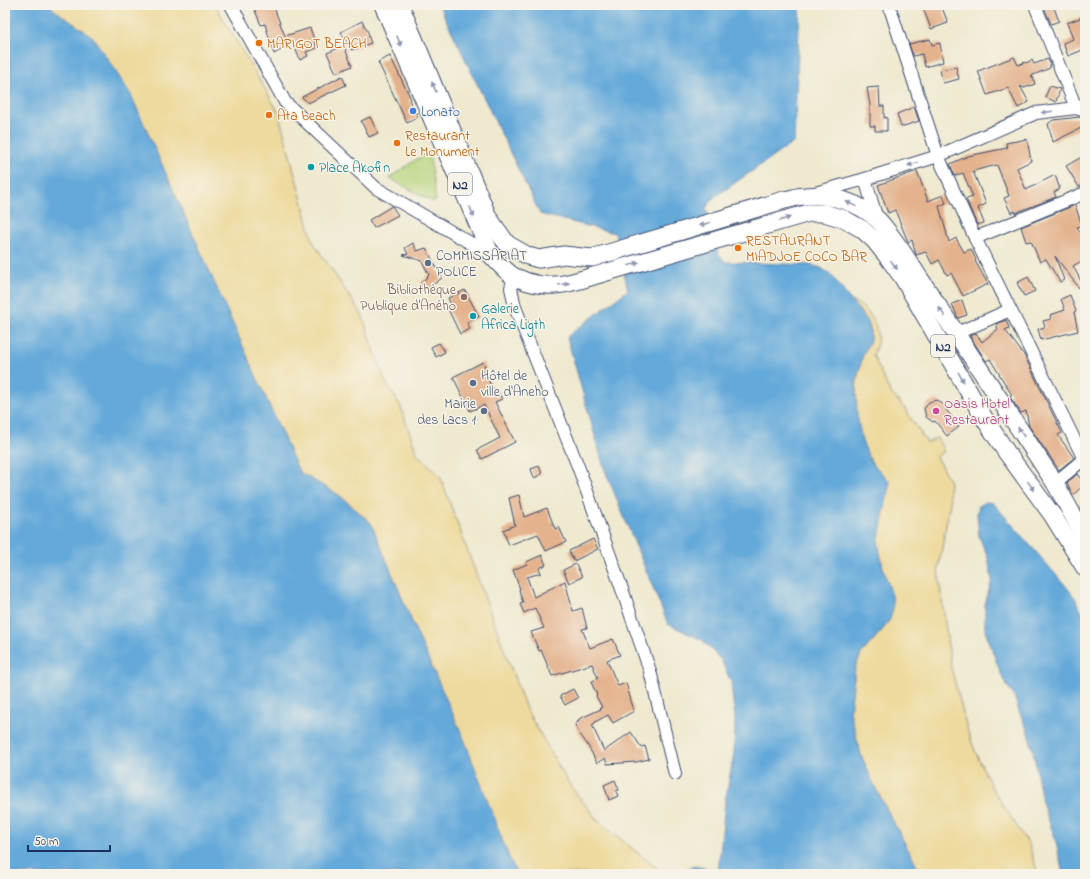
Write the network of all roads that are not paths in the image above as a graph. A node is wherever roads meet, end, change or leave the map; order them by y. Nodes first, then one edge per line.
1 (232, 5) edge
2 (383, 5) edge
3 (400, 5) edge
4 (889, 5) edge
5 (1035, 5) edge
6 (1082, 108) edge
7 (938, 156) junction
8 (866, 179) junction
9 (1085, 193) edge
10 (805, 196) junction
11 (877, 219) junction
12 (975, 238) junction
13 (491, 255) junction
14 (514, 276) junction
15 (1010, 310) junction
16 (957, 333) junction
17 (1085, 459) edge
18 (1055, 483) junction
19 (1085, 537) edge
20 (1085, 568) edge
21 (675, 774) dead end

1 - 13 street
2 -> 13 highway, N2
10 -> 3 highway, N2
4 - 7 street
5 - 6 street
6 -> 7 street
7 -> 8 street
7 - 12 street
8 - 10 street
8 - 11 street
9 - 12 street
11 -> 10 highway, N2
16 -> 11 highway, N2
12 - 15 street
13 - 14 highway, N2
14 -> 20 highway, N2
14 - 21 street
15 - 16 street
15 - 17 street
18 -> 16 highway, N2
17 - 18 street
18 - 19 highway, N2

